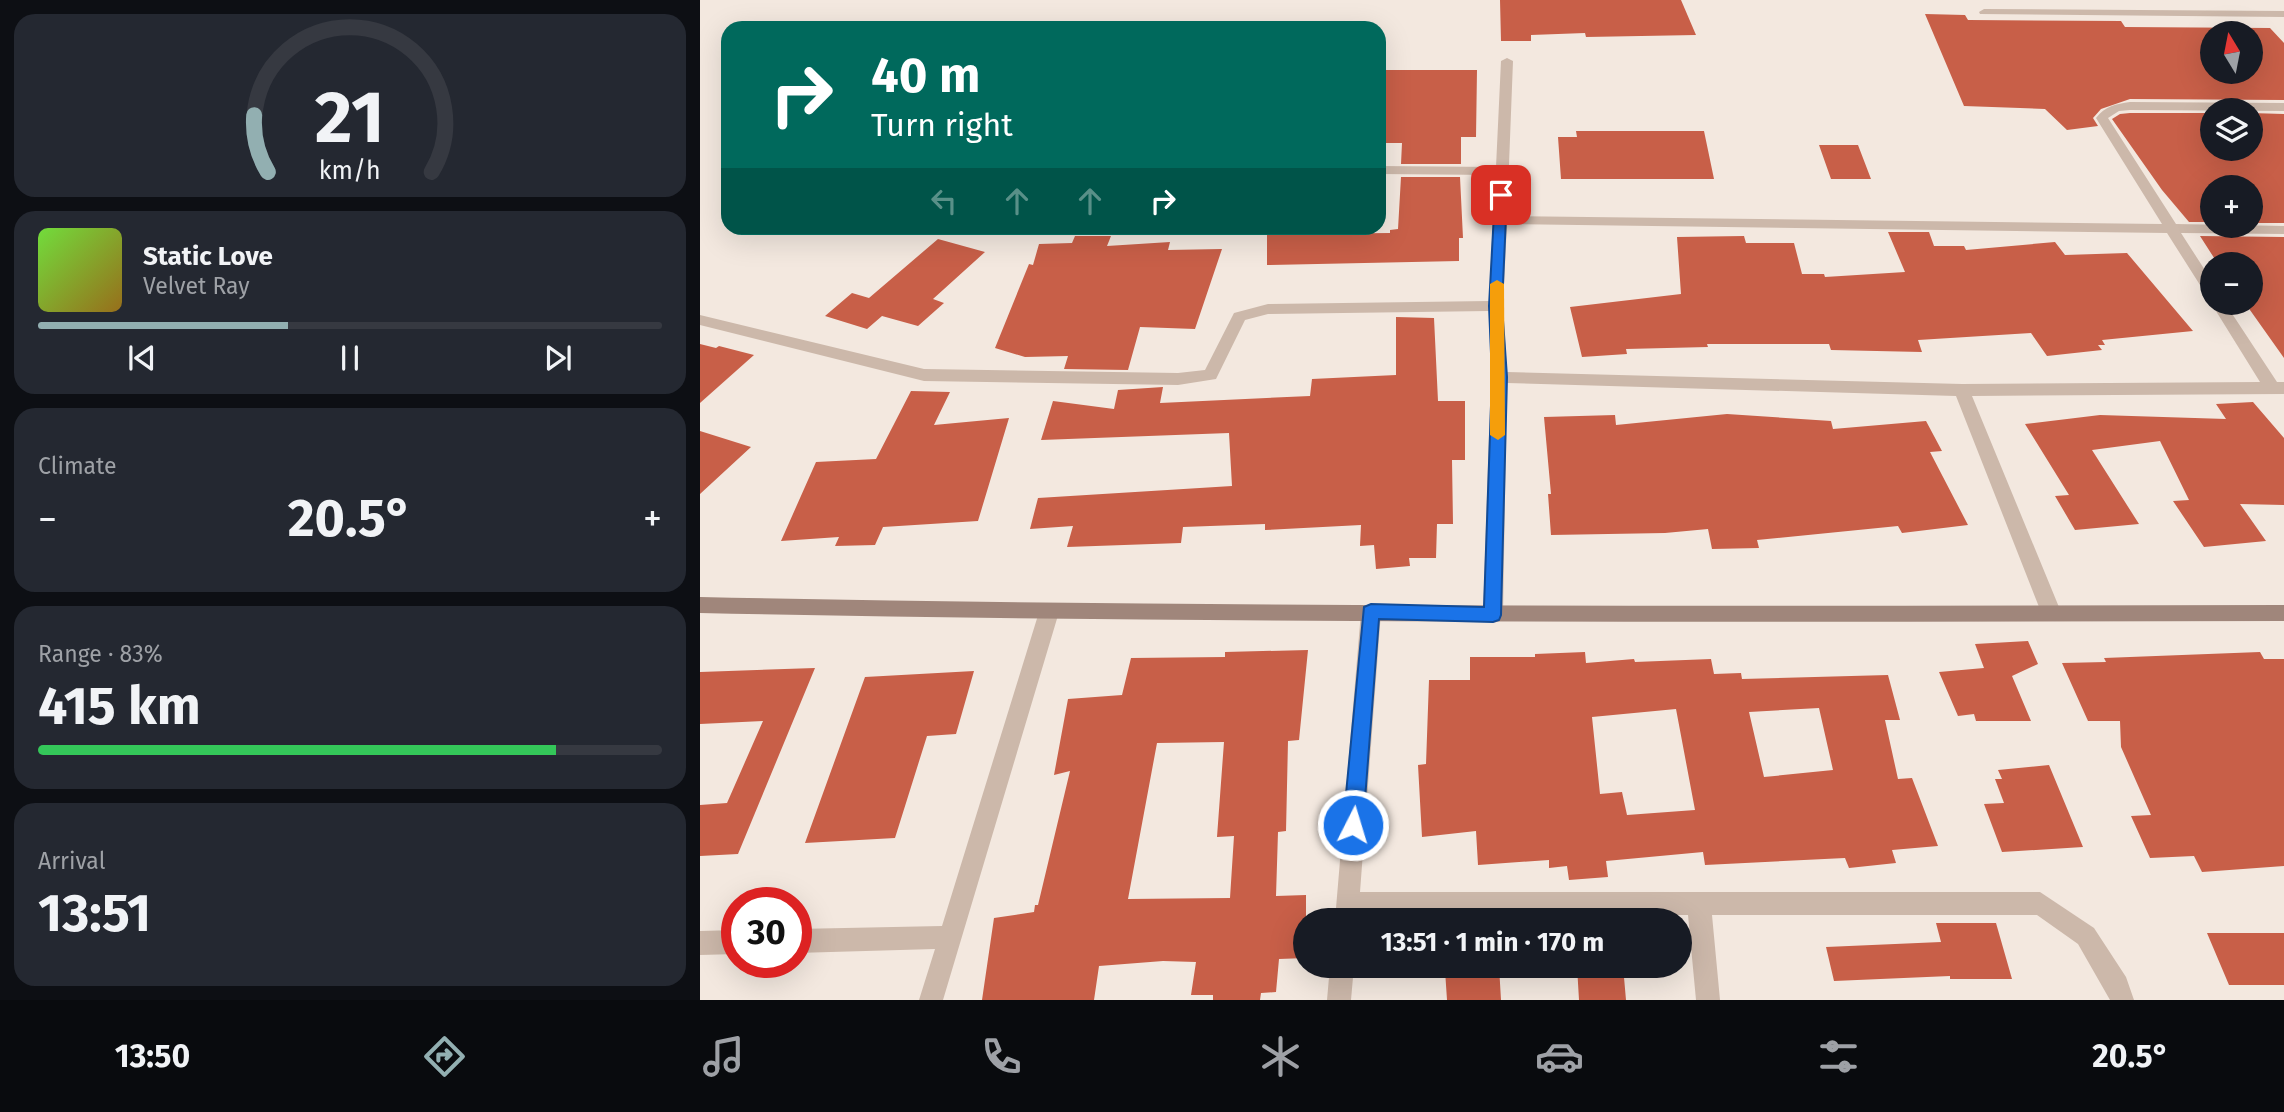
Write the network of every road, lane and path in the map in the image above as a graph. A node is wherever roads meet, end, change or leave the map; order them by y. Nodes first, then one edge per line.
1 (1984, 12) dead end
2 (2284, 14) edge
3 (1507, 61) dead end
4 (2284, 107) edge
5 (1386, 170) edge
6 (1501, 171) junction
7 (1501, 220) junction
8 (2172, 229) junction
9 (2284, 230) edge
10 (2200, 274) edge
11 (1496, 306) junction
12 (2226, 315) edge
13 (700, 320) edge
14 (1499, 377) junction
15 (2278, 388) edge
16 (1962, 390) junction
17 (700, 605) edge
18 (1049, 612) junction
19 (1371, 612) junction
20 (2051, 612) junction
21 (2284, 613) edge
22 (1493, 615) junction
23 (1699, 904) junction
24 (1346, 908) edge
25 (1522, 908) edge
26 (952, 937) junction
27 (812, 941) edge
28 (721, 942) edge
29 (700, 943) edge
30 (1341, 978) edge
31 (931, 1000) edge
32 (1339, 1000) edge
33 (1707, 1000) edge
34 (2122, 1000) edge

1 - 2 street
3 - 6 street
4 - 8 street
5 - 6 street
6 - 7 street
7 - 8 street
7 - 11 street
8 - 9 street
8 - 10 street
11 - 13 street
11 - 14 street
12 - 15 street
14 - 16 street
14 - 22 street
15 - 16 street
16 - 20 street
17 - 18 street
18 - 19 street
18 - 26 street
19 - 22 street
19 - 24 street
20 - 21 street
20 - 22 street
23 - 25 street
23 - 33 street
23 - 34 street
26 - 27 street
26 - 31 street
28 - 29 street
30 - 32 street

